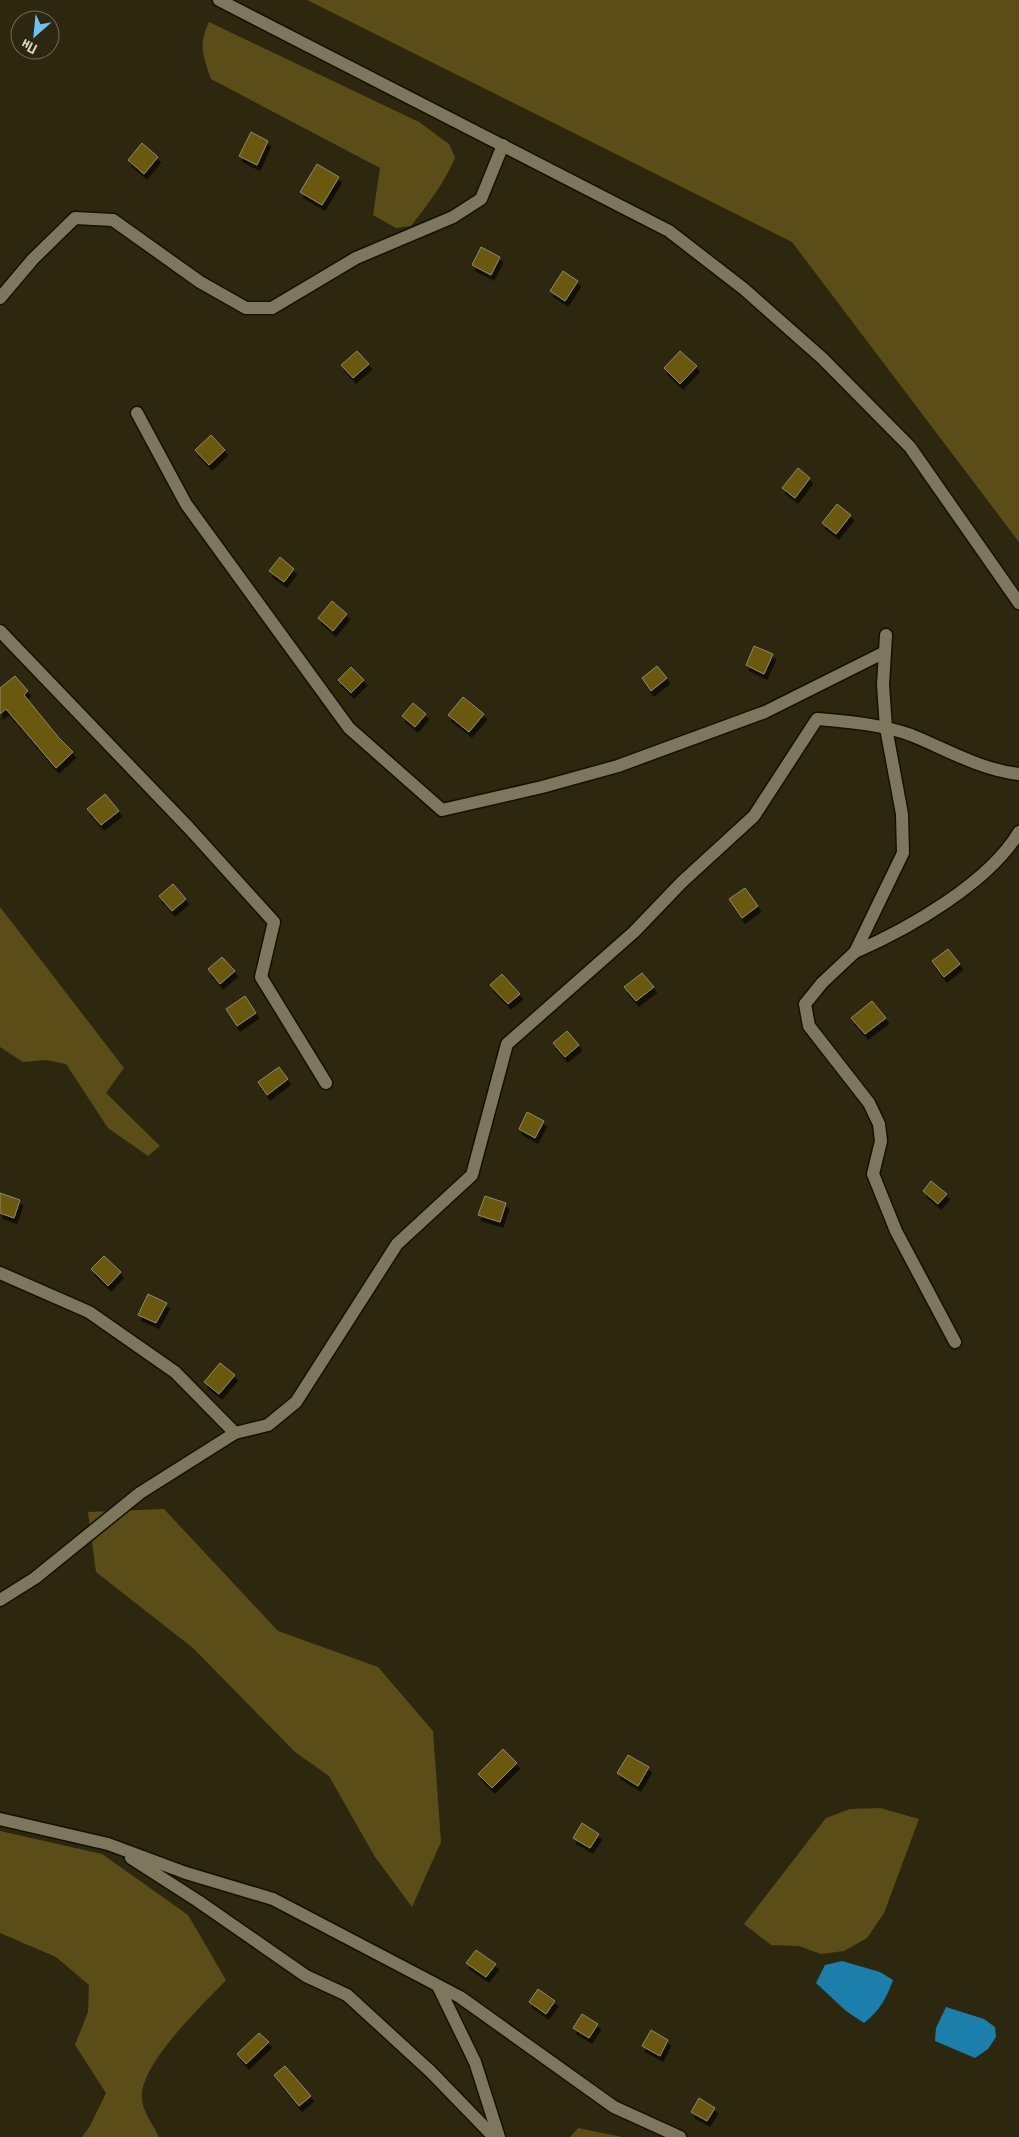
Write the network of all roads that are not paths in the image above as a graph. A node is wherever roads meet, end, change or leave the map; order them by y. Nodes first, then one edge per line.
1 (219, 0) edge
2 (502, 146) junction
3 (0, 298) edge
4 (137, 413) dead end
5 (1019, 603) edge
6 (0, 631) edge
7 (886, 635) dead end
8 (885, 652) junction
9 (886, 728) junction
10 (1019, 774) edge
11 (1019, 832) edge
12 (855, 952) junction
13 (326, 1083) dead end
14 (0, 1273) edge
15 (955, 1342) dead end
16 (235, 1434) junction
17 (0, 1600) edge
18 (0, 1819) edge
19 (108, 1844) junction
20 (438, 1986) junction
21 (494, 2137) edge
22 (498, 2137) edge
23 (680, 2137) edge

1 - 2 street
2 - 3 street
2 - 5 street
4 - 8 street
6 - 13 street
7 - 8 street
8 - 9 street
9 - 10 street
9 - 12 street
9 - 16 street
11 - 12 street
12 - 15 street
14 - 16 street
16 - 17 street
18 - 19 street
19 - 20 street
19 - 21 street
20 - 22 street
20 - 23 street

